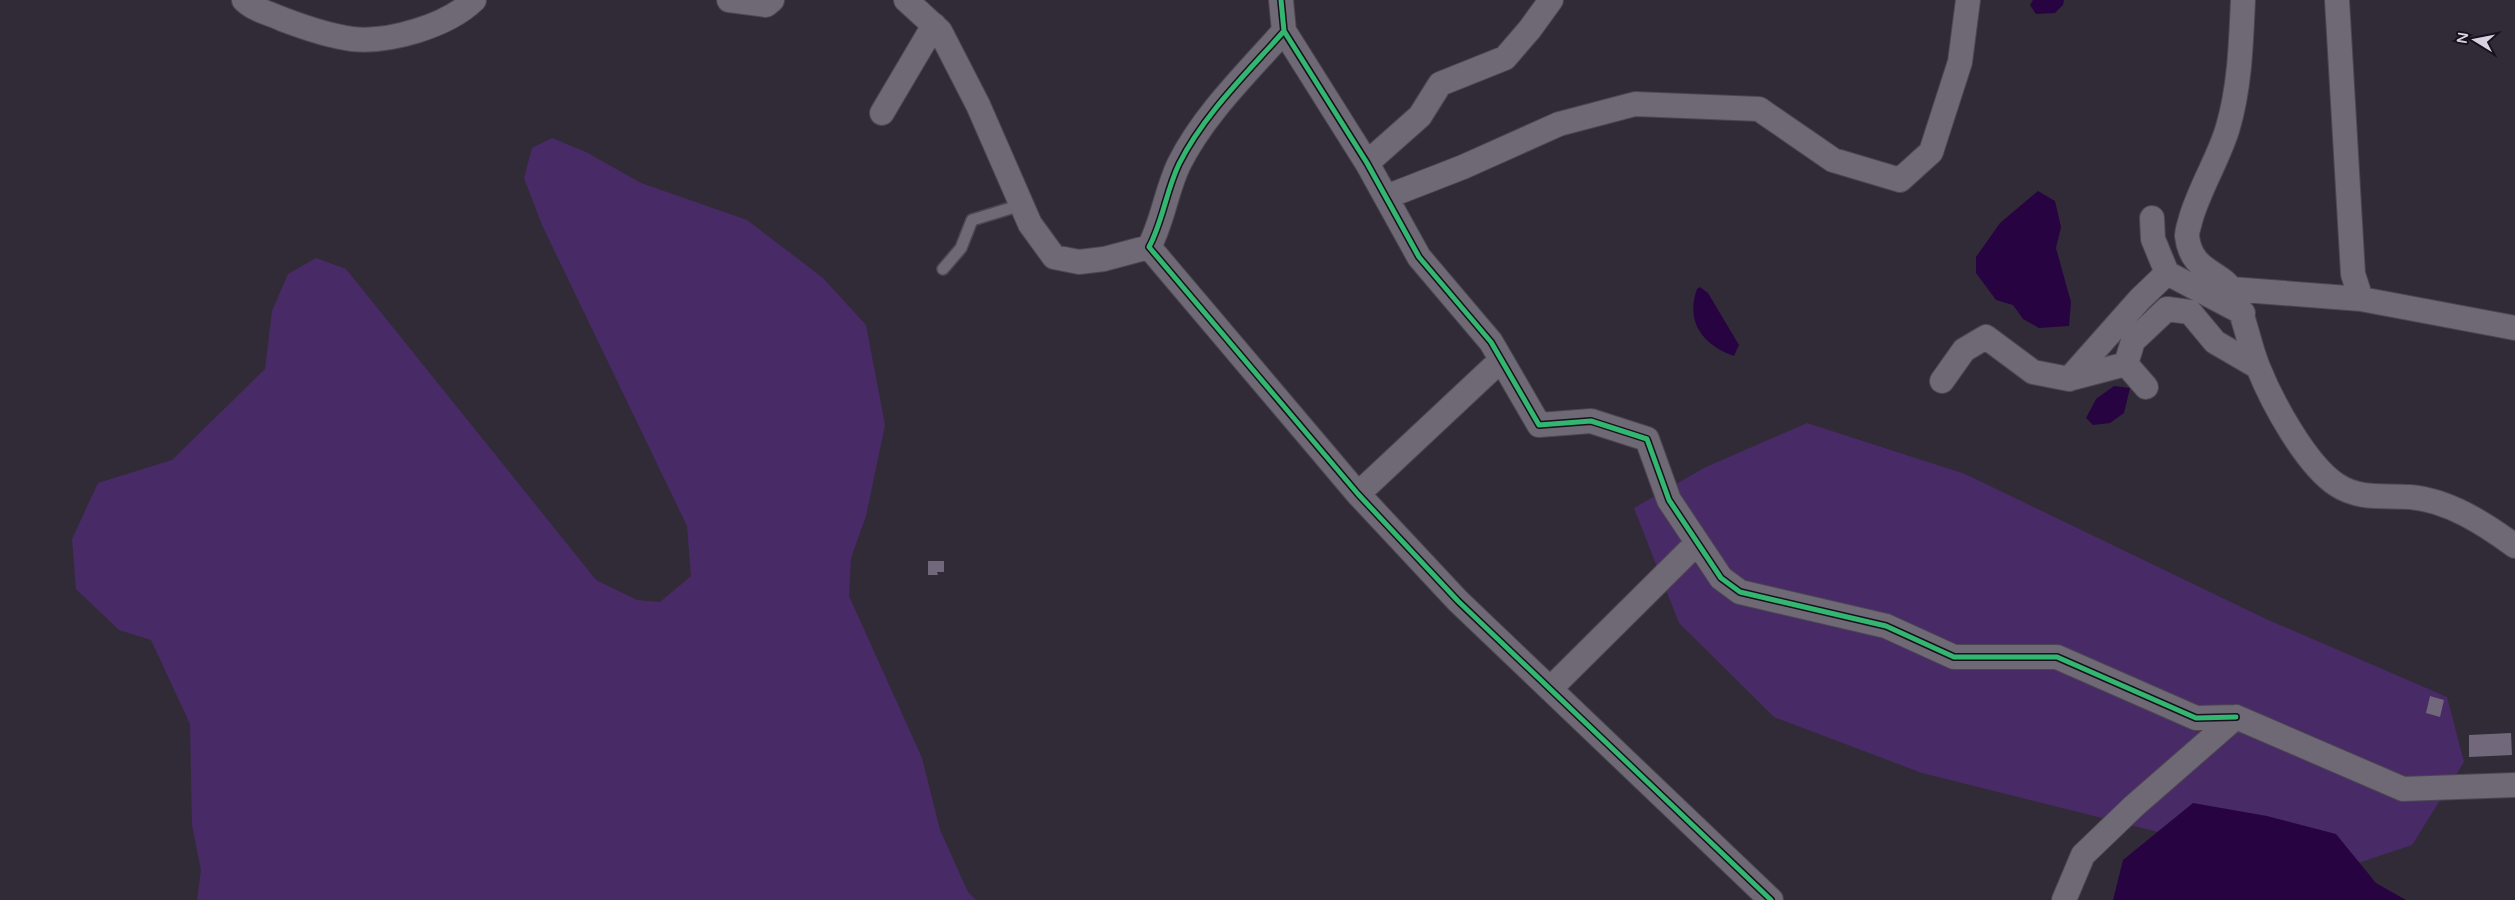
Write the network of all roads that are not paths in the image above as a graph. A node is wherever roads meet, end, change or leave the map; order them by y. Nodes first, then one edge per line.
1 (244, 0) edge
2 (474, 0) edge
3 (729, 0) edge
4 (772, 0) edge
5 (906, 0) edge
6 (1281, 0) edge
7 (1551, 0) edge
8 (1968, 0) edge
9 (2243, 0) edge
10 (2337, 0) edge
11 (934, 25) junction
12 (1284, 31) junction
13 (882, 113) dead end
14 (1367, 163) junction
15 (1386, 197) junction
16 (1021, 205) junction
17 (2152, 218) dead end
18 (1149, 247) junction
19 (943, 269) dead end
20 (2167, 273) junction
21 (2231, 289) junction
22 (2361, 299) junction
23 (2243, 313) junction
24 (2515, 328) edge
25 (1501, 360) junction
26 (2126, 364) junction
27 (2258, 367) junction
28 (2070, 379) junction
29 (1942, 381) dead end
30 (2146, 387) dead end
31 (1358, 494) junction
32 (1697, 543) junction
33 (2515, 546) edge
34 (1550, 689) junction
35 (2236, 717) junction
36 (2515, 785) edge
37 (1771, 900) edge
38 (2064, 900) edge

1 - 2 street
3 - 4 street
5 - 11 street
6 - 12 street
7 - 14 street
8 - 15 street
9 - 21 street
10 - 22 street
11 - 13 street
11 - 16 street
12 - 14 street
12 - 18 street
14 - 15 street
15 - 25 street
16 - 18 street
16 - 19 lane
17 - 20 street
18 - 31 street
20 - 23 street
20 - 28 street
21 - 22 street
21 - 23 street
22 - 24 street
23 - 27 street
25 - 31 street
25 - 32 street
26 - 27 street
26 - 28 street
26 - 30 street
27 - 33 street
28 - 29 street
31 - 34 street
32 - 34 street
32 - 35 street
34 - 37 street
35 - 36 street
35 - 38 street

